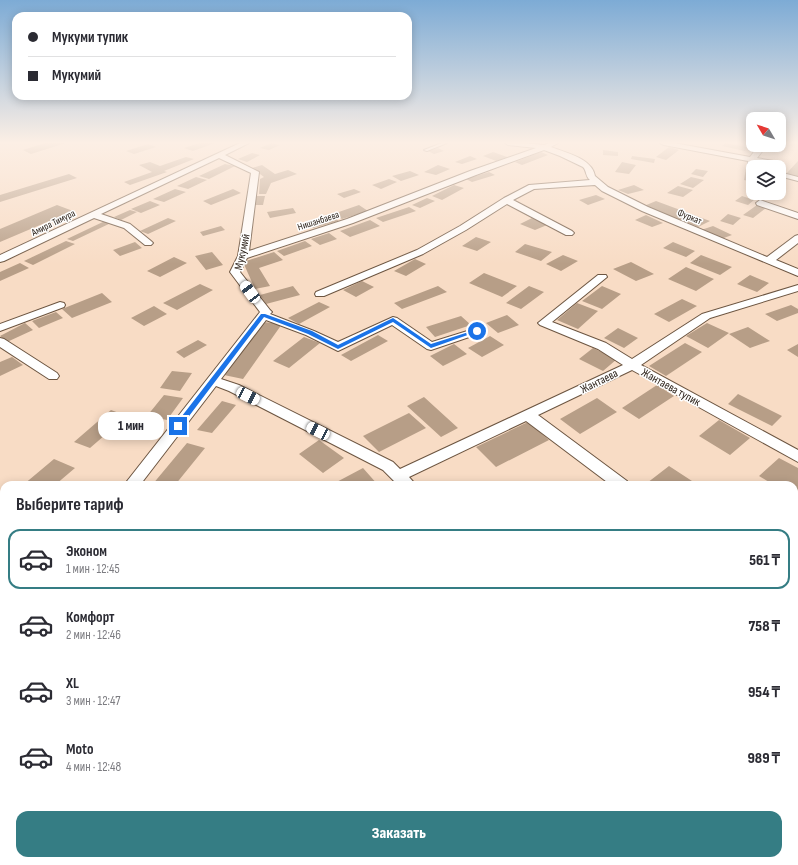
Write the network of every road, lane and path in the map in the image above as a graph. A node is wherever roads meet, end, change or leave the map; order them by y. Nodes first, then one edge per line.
1 (158, 183) edge
2 (253, 183) edge
3 (448, 183) edge
4 (579, 183) edge
5 (599, 183) edge
6 (507, 200) junction
7 (760, 202) dead end
8 (94, 214) junction
9 (798, 216) edge
10 (568, 233) dead end
11 (798, 238) edge
12 (148, 243) dead end
13 (0, 249) edge
14 (10, 255) junction
15 (243, 256) junction
16 (0, 259) edge
17 (768, 261) junction
18 (798, 273) edge
19 (602, 277) dead end
20 (798, 288) edge
21 (320, 294) dead end
22 (60, 305) dead end
23 (263, 315) junction
24 (0, 328) edge
25 (477, 331) dead end
26 (0, 342) edge
27 (632, 365) junction
28 (53, 376) dead end
29 (214, 380) junction
30 (528, 415) junction
31 (798, 457) edge
32 (403, 480) edge
33 (135, 481) edge
34 (617, 481) edge

1 - 8 street, Амира Тимура
2 - 15 street, Мукумий
3 - 15 street, Нишанбаева
4 - 6 street
5 - 17 street, Фуркат
6 - 10 street
6 - 21 street
7 - 9 street
8 - 12 street
8 - 14 street, Амира Тимура
11 - 17 street
13 - 14 street
14 - 16 street, Амира Тимура
15 - 23 street, Мукумий
17 - 18 street, Фуркат
19 - 27 street, Жантаева тупик
20 - 27 street, Жантаева
22 - 24 street
23 - 25 street
23 - 29 street
26 - 28 street
27 - 30 street, Жантаева
27 - 31 street, Жантаева тупик
29 - 32 street
29 - 33 street
30 - 32 street, Жантаева
30 - 34 street

